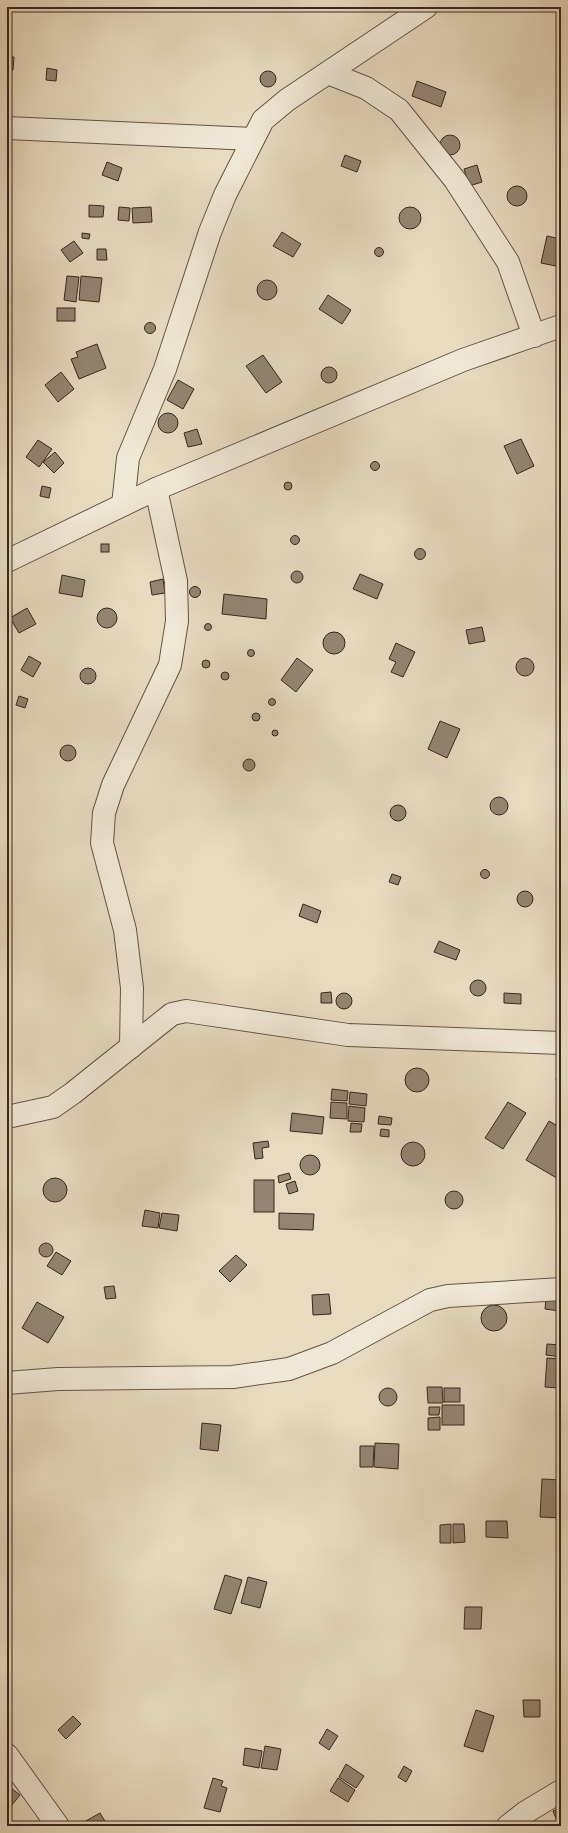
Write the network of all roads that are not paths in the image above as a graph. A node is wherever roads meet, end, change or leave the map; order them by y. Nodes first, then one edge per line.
1 (426, 7) edge
2 (328, 73) junction
3 (7, 128) edge
4 (253, 139) junction
5 (561, 326) edge
6 (534, 336) junction
7 (156, 489) junction
8 (123, 505) junction
9 (8, 560) edge
10 (561, 1044) edge
11 (131, 1047) junction
12 (7, 1117) edge
13 (561, 1289) edge
14 (7, 1383) edge
15 (7, 1755) edge
16 (561, 1791) edge
17 (531, 1819) edge
18 (58, 1826) edge
19 (508, 1826) edge

1 - 2 street
2 - 4 street
2 - 6 street
3 - 4 street
4 - 8 street
5 - 6 street
6 - 7 street
7 - 8 street
7 - 11 street
8 - 9 street
10 - 11 street
11 - 12 street
13 - 14 street
15 - 18 street
16 - 17 street
17 - 19 street

